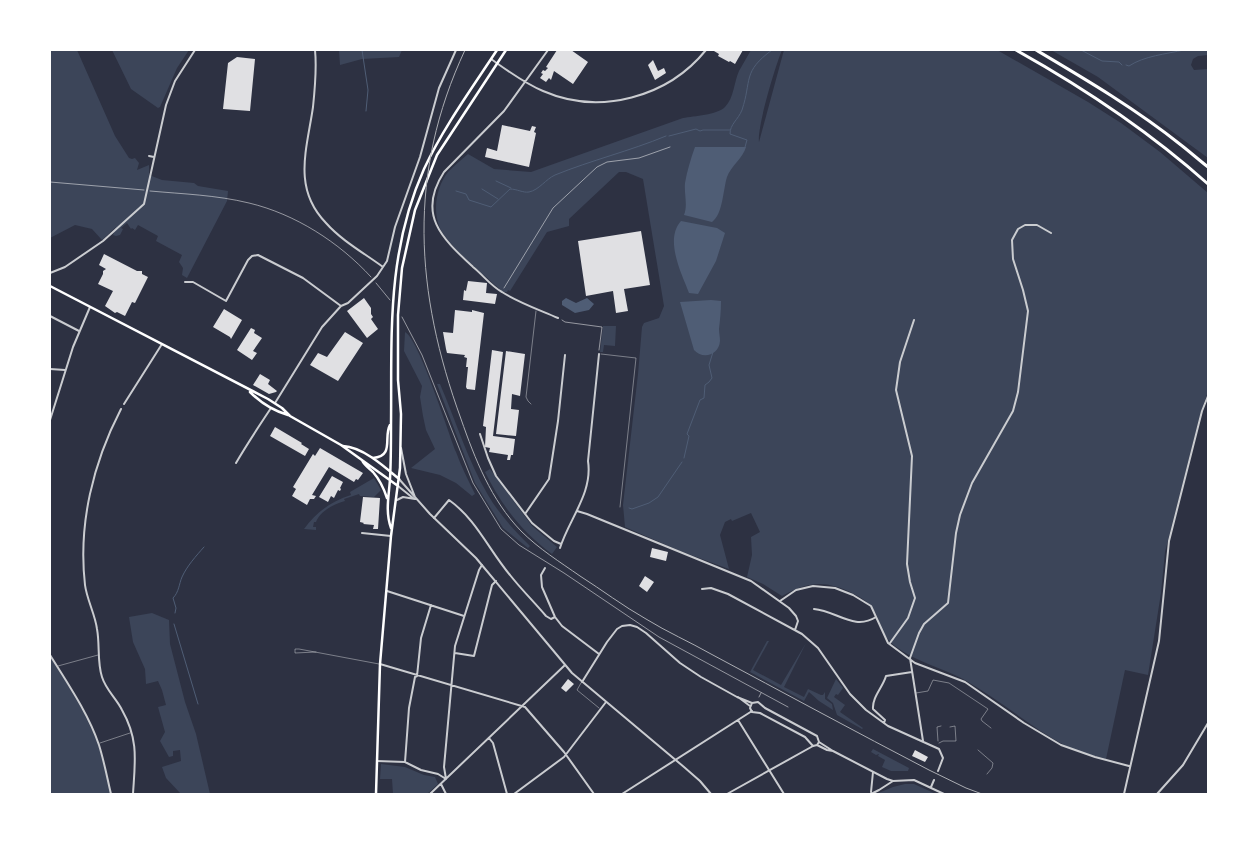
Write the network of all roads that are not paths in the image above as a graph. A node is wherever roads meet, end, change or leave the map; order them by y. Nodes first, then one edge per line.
1 (195, 50) edge
2 (315, 50) edge
3 (456, 50) edge
4 (497, 50) edge
5 (506, 50) edge
6 (548, 50) edge
7 (706, 50) edge
8 (1016, 50) edge
9 (1036, 50) edge
10 (491, 60) junction
11 (497, 63) junction
12 (526, 82) junction
13 (149, 156) dead end
14 (154, 157) junction
15 (1208, 167) edge
16 (1208, 184) edge
17 (1051, 233) dead end
18 (383, 268) junction
19 (50, 274) edge
20 (185, 282) dead end
21 (50, 286) edge
22 (341, 306) junction
23 (90, 307) junction
24 (536, 308) junction
25 (50, 316) edge
26 (558, 318) road end
27 (914, 320) dead end
28 (79, 331) junction
29 (162, 344) junction
30 (600, 354) joint
31 (565, 355) dead end
32 (50, 369) edge
33 (65, 370) junction
34 (249, 391) junction
35 (1208, 396) edge
36 (124, 404) dead end
37 (274, 404) junction
38 (531, 404) dead end
39 (272, 408) junction
40 (121, 409) dead end
41 (290, 416) junction
42 (50, 420) edge
43 (391, 424) junction
44 (480, 434) dead end
45 (400, 444) junction
46 (341, 446) junction
47 (371, 458) junction
48 (361, 459) junction
49 (236, 463) dead end
50 (390, 472) junction
51 (390, 479) junction
52 (399, 479) junction
53 (398, 486) junction
54 (416, 499) junction
55 (388, 501) junction
56 (395, 504) junction
57 (620, 507) dead end
58 (576, 511) junction
59 (525, 514) junction
60 (434, 518) junction
61 (391, 530) junction
62 (362, 533) dead end
63 (391, 536) junction
64 (561, 544) junction
65 (560, 548) dead end
66 (482, 565) junction
67 (545, 568) dead end
68 (496, 581) junction
69 (702, 589) dead end
70 (387, 591) junction
71 (780, 601) junction
72 (431, 605) junction
73 (814, 608) dead end
74 (464, 616) junction
75 (555, 617) junction
76 (876, 617) junction
77 (794, 630) junction
78 (889, 644) junction
79 (316, 652) junction
80 (454, 653) junction
81 (599, 654) junction
82 (99, 655) junction
83 (50, 656) edge
84 (910, 658) junction
85 (380, 664) junction
86 (565, 665) junction
87 (57, 666) junction
88 (912, 672) junction
89 (417, 676) junction
90 (582, 682) junction
91 (451, 685) junction
92 (916, 693) junction
93 (737, 697) junction
94 (606, 702) junction
95 (752, 702) junction
96 (522, 706) junction
97 (750, 706) junction
98 (602, 709) junction
99 (752, 711) junction
100 (738, 720) junction
101 (884, 723) junction
102 (1208, 723) edge
103 (941, 726) dead end
104 (950, 727) dead end
105 (991, 728) dead end
106 (132, 732) junction
107 (489, 738) junction
108 (923, 741) junction
109 (819, 742) junction
110 (939, 743) junction
111 (98, 744) junction
112 (817, 745) junction
113 (813, 746) junction
114 (936, 747) junction
115 (978, 750) dead end
116 (833, 751) junction
117 (565, 755) junction
118 (676, 760) junction
119 (377, 761) junction
120 (405, 762) junction
121 (1129, 766) junction
122 (768, 770) junction
123 (938, 771) dead end
124 (873, 772) junction
125 (987, 774) dead end
126 (446, 779) junction
127 (934, 780) dead end
128 (893, 781) junction
129 (441, 784) junction
130 (931, 786) junction
131 (111, 794) edge
132 (134, 794) edge
133 (376, 794) edge
134 (430, 794) edge
135 (446, 794) edge
136 (507, 794) edge
137 (514, 794) edge
138 (594, 794) edge
139 (622, 794) edge
140 (711, 794) edge
141 (727, 794) edge
142 (784, 794) edge
143 (871, 794) edge
144 (944, 794) edge
145 (1124, 794) edge
146 (1156, 794) edge

1 - 14 street
2 - 18 street
3 - 18 street
4 - 10 main road
5 - 11 main road
6 - 12 street
7 - 12 street
8 - 16 highway
9 - 15 highway
10 - 11 street
10 - 43 main road
11 - 12 street
11 - 45 main road
12 - 24 street
13 - 14 street
14 - 19 street
17 - 84 street
18 - 22 street
20 - 22 street
21 - 23 main road
22 - 37 street
23 - 28 street
23 - 29 main road
24 - 26 street
24 - 38 lane
25 - 28 street
27 - 78 street
28 - 33 street
29 - 34 main road
29 - 36 street
30 - 57 lane
30 - 58 street
31 - 59 street
32 - 33 street
33 - 42 street
34 - 37 main road
34 - 39 main road
35 - 121 street
37 - 39 main road
37 - 41 main road
39 - 41 main road
39 - 49 street
40 - 82 street
41 - 46 main road
43 - 47 main road
43 - 50 main road
44 - 59 street
45 - 52 main road
45 - 54 street
46 - 47 main road
46 - 48 main road
47 - 50 main road
48 - 51 main road
48 - 55 main road
50 - 51 main road
50 - 52 main road
51 - 53 main road
51 - 55 main road
52 - 53 main road
52 - 54 street
53 - 54 street
53 - 56 main road
54 - 56 street
54 - 60 street
55 - 61 main road
56 - 61 main road
58 - 64 street
58 - 71 street
59 - 64 street
60 - 66 street
60 - 75 street
61 - 63 main road
62 - 63 street
63 - 70 main road
64 - 65 street
66 - 68 street
66 - 74 street
67 - 75 street
68 - 80 street
68 - 86 street
69 - 77 street
70 - 72 street
70 - 85 main road
71 - 76 street
71 - 77 street
72 - 74 street
72 - 89 street
73 - 76 street
74 - 80 street
75 - 81 street
76 - 78 street
77 - 101 street
78 - 84 street
79 - 79 lane
79 - 85 lane
80 - 91 street
81 - 90 street
81 - 93 street
82 - 87 lane
82 - 106 street
83 - 87 street
84 - 88 street
84 - 121 street
85 - 89 street
85 - 119 main road
86 - 90 street
86 - 96 street
87 - 111 street
88 - 92 street
88 - 101 street
89 - 91 street
89 - 120 street
90 - 94 street
90 - 98 lane
91 - 96 street
91 - 126 street
92 - 105 lane
92 - 108 street
93 - 95 street
93 - 97 street
94 - 98 street
94 - 118 street
95 - 97 street
95 - 109 street
96 - 107 street
96 - 117 street
97 - 99 street
98 - 117 street
99 - 100 street
99 - 113 street
100 - 118 street
100 - 122 street
101 - 108 street
102 - 146 street
103 - 110 lane
104 - 110 lane
106 - 111 lane
106 - 132 street
107 - 126 street
107 - 136 street
108 - 114 street
109 - 112 street
109 - 116 street
110 - 114 lane
111 - 131 street
112 - 113 street
112 - 116 street
113 - 122 street
114 - 123 street
115 - 125 lane
116 - 124 street
117 - 137 street
117 - 138 street
118 - 139 street
118 - 140 street
119 - 120 street
119 - 133 main road
120 - 126 street
121 - 145 street
122 - 141 street
122 - 142 street
124 - 128 street
124 - 143 street
126 - 129 street
127 - 130 street
128 - 130 street
128 - 143 street
129 - 134 street
129 - 135 street
130 - 144 street

